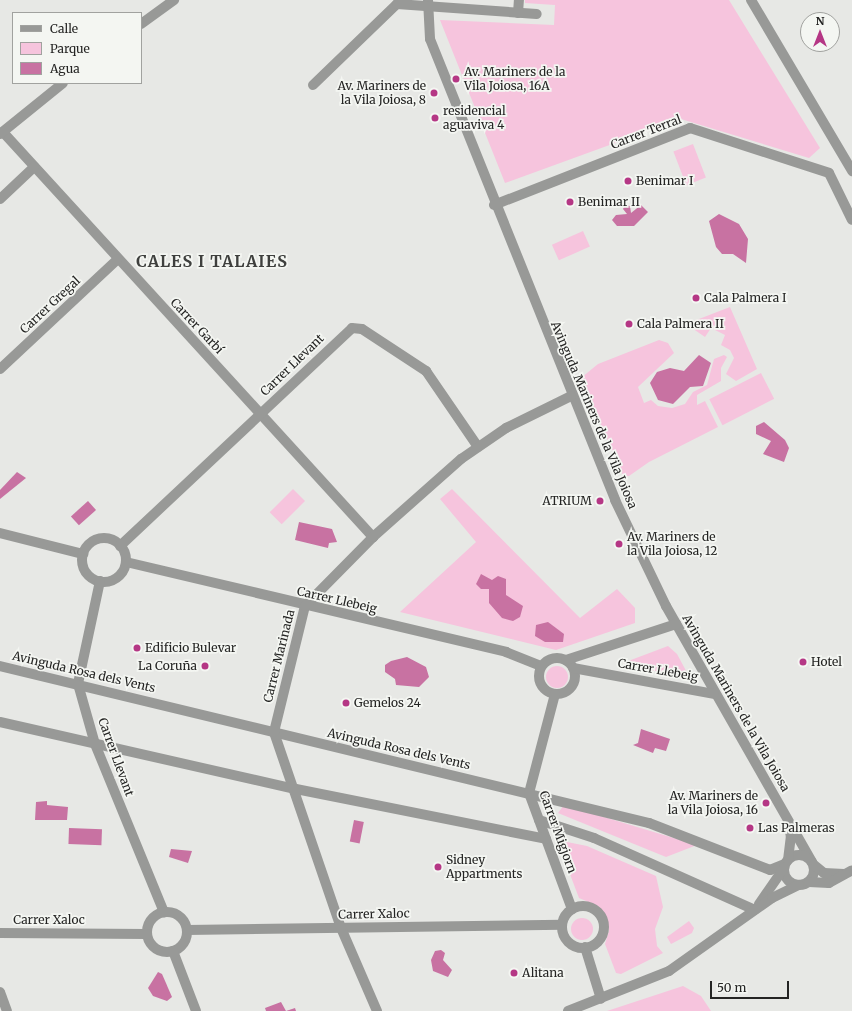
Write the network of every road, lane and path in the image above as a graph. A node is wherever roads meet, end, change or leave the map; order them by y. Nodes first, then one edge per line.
1 (174, 0) edge
2 (519, 0) edge
3 (751, 0) edge
4 (428, 3) edge
5 (518, 13) junction
6 (537, 14) dead end
7 (142, 23) edge
8 (62, 84) edge
9 (313, 85) dead end
10 (1, 133) edge
11 (34, 167) junction
12 (852, 171) edge
13 (0, 199) edge
14 (494, 205) junction
15 (852, 220) edge
16 (118, 259) junction
17 (0, 369) edge
18 (571, 396) junction
19 (260, 414) junction
20 (478, 447) junction
21 (0, 533) edge
22 (373, 537) junction
23 (120, 546) junction
24 (83, 554) junction
25 (126, 562) junction
26 (100, 581) junction
27 (305, 606) junction
28 (676, 624) junction
29 (570, 664) junction
30 (0, 666) edge
31 (541, 666) junction
32 (78, 684) junction
33 (555, 694) junction
34 (714, 694) junction
35 (0, 722) edge
36 (274, 732) junction
37 (95, 744) junction
38 (296, 789) junction
39 (529, 793) junction
40 (788, 818) junction
41 (539, 820) junction
42 (546, 840) junction
43 (786, 864) junction
44 (813, 864) junction
45 (844, 873) edge
46 (804, 884) junction
47 (572, 909) junction
48 (755, 910) junction
49 (164, 912) junction
50 (562, 925) junction
51 (342, 928) junction
52 (187, 930) junction
53 (0, 933) edge
54 (147, 934) junction
55 (585, 947) junction
56 (174, 951) junction
57 (0, 992) edge
58 (601, 999) junction
59 (7, 1011) edge
60 (196, 1011) edge
61 (377, 1011) edge
62 (568, 1011) edge

1 - 7 street
2 - 5 street
3 - 12 street
4 - 5 street
4 - 9 street
4 - 14 street, Avinguda Mariners de la Vila Joiosa
5 - 6 street
8 - 10 street
10 - 11 street, Carrer Garbí
11 - 13 street
11 - 16 street, Carrer Garbí
14 - 15 street, Carrer Terral
14 - 18 street, Avinguda Mariners de la Vila Joiosa
16 - 17 street, Carrer Gregal
16 - 19 street, Carrer Garbí
18 - 20 street, Carrer Marinada
18 - 28 street, Avinguda Mariners de la Vila Joiosa
19 - 20 street, Carrer Llevant
19 - 22 street, Carrer Garbí
19 - 23 street, Carrer Llevant
20 - 22 street, Carrer Marinada
21 - 24 street
22 - 27 street, Carrer Marinada
23 - 24 street
23 - 25 street
24 - 26 street
25 - 26 street
25 - 27 street, Carrer Llebeig
26 - 32 street, Carrer Llevant
27 - 31 street, Carrer Llebeig
27 - 36 street, Carrer Marinada
28 - 29 street
28 - 34 street, Avinguda Mariners de la Vila Joiosa
29 - 31 street
29 - 33 street
29 - 34 street, Carrer Llebeig
30 - 32 street, Avinguda Rosa dels Vents
31 - 33 street
32 - 36 street, Avinguda Rosa dels Vents
32 - 37 street, Carrer Llevant
33 - 39 street, Carrer Migjorn
34 - 40 street, Avinguda Mariners de la Vila Joiosa
35 - 37 street
36 - 38 street
36 - 39 street, Avinguda Rosa dels Vents
37 - 38 street
37 - 49 street, Carrer Llevant
38 - 42 street
38 - 51 street
39 - 41 street, Carrer Migjorn
39 - 43 street, Avinguda Rosa dels Vents
40 - 43 street, Avinguda Mariners de la Vila Joiosa
40 - 44 street, Avinguda Mariners de la Vila Joiosa
41 - 42 street, Carrer Migjorn
41 - 48 street
42 - 47 street, Carrer Migjorn
43 - 44 street, Avinguda Rosa dels Vents
43 - 46 street
43 - 48 street
44 - 45 street
44 - 46 street
45 - 46 street
46 - 48 street
47 - 50 street
47 - 55 street
48 - 58 street
49 - 52 street
49 - 54 street
50 - 51 street, Carrer Xaloc
50 - 55 street
51 - 52 street, Carrer Xaloc
51 - 61 street
52 - 56 street
53 - 54 street, Carrer Xaloc
54 - 56 street
55 - 58 street
56 - 60 street
57 - 59 street
58 - 62 street

